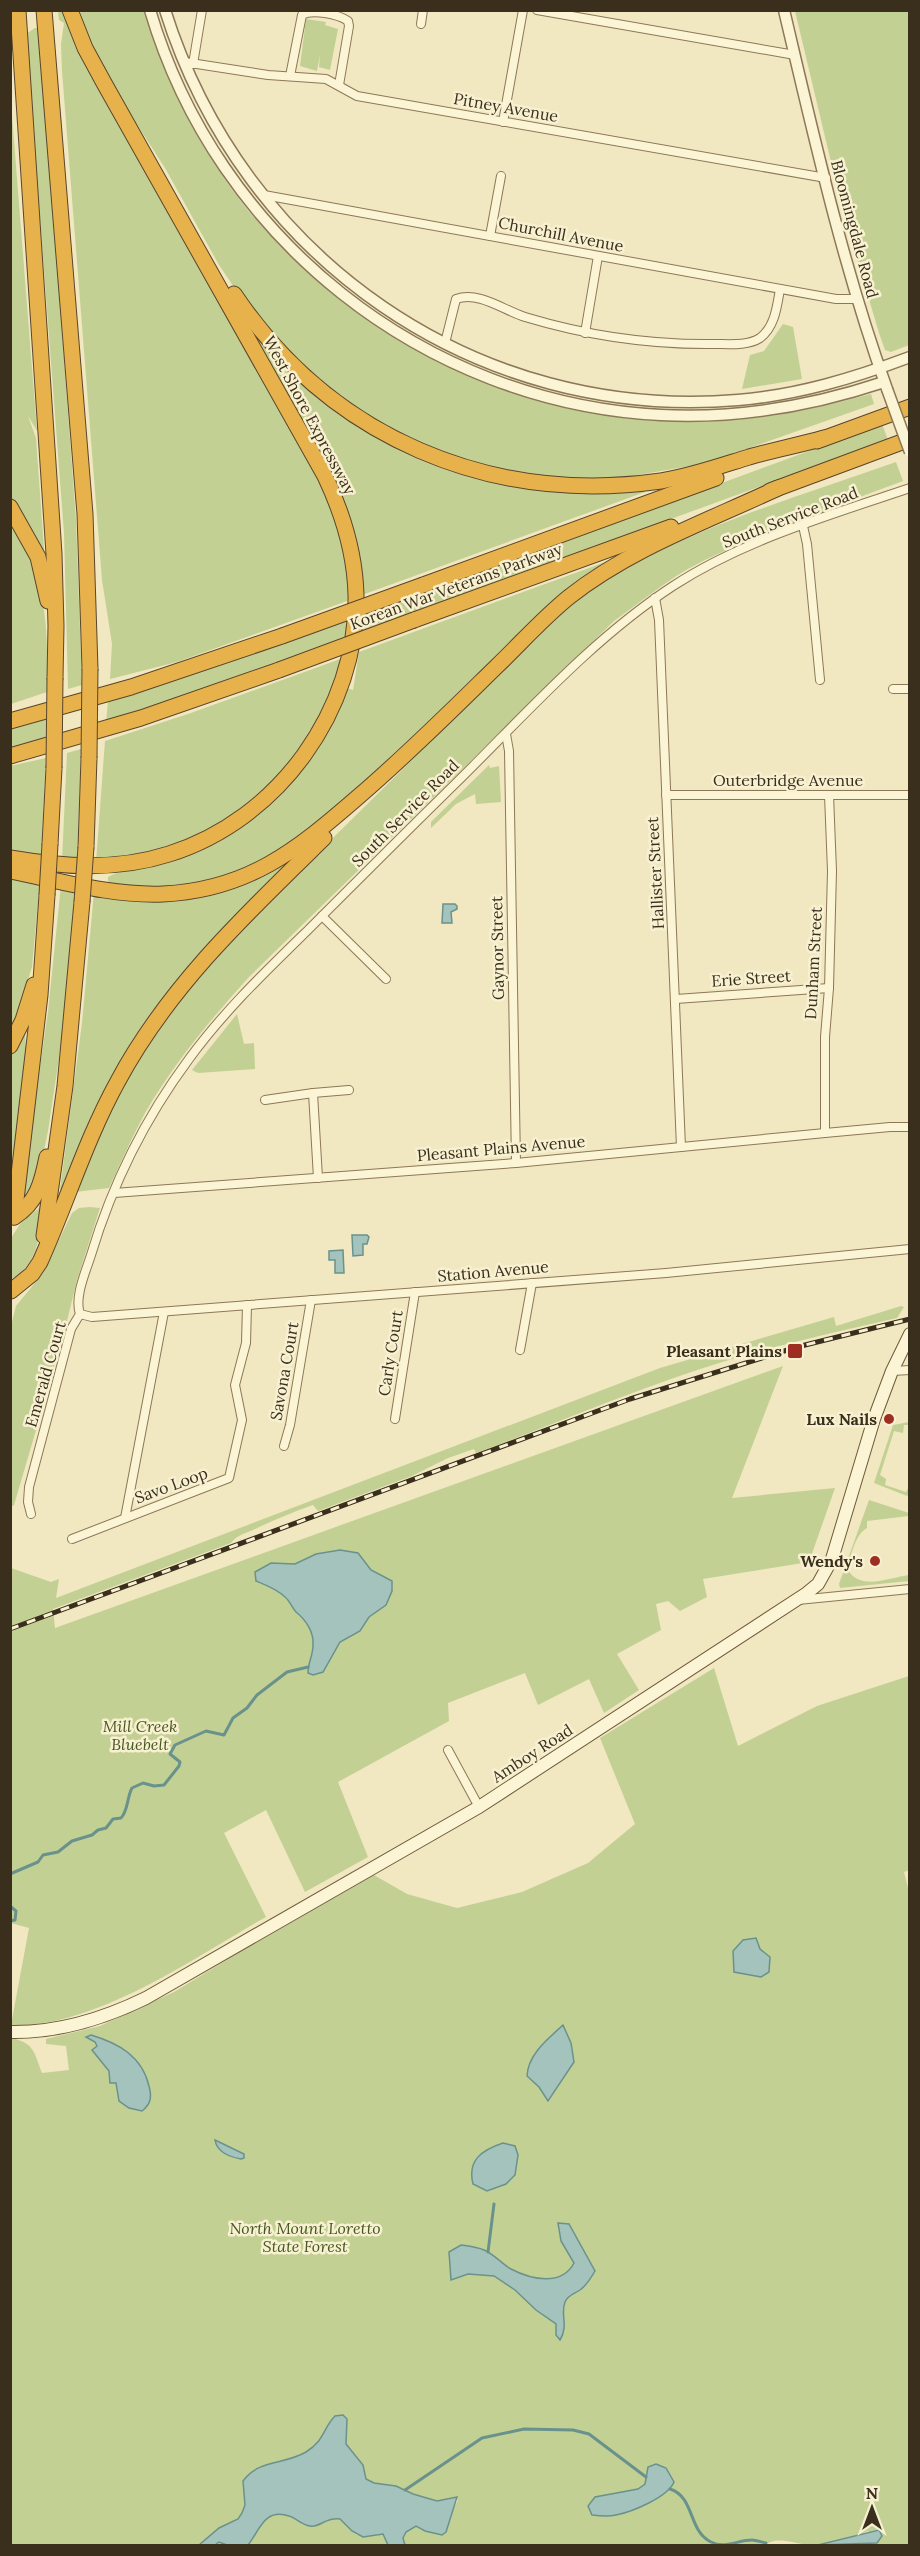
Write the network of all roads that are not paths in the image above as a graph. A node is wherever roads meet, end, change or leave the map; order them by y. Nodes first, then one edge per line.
1 (18, 10) edge
2 (44, 10) edge
3 (70, 10) edge
4 (150, 10) edge
5 (165, 10) edge
6 (202, 10) edge
7 (423, 10) edge
8 (523, 10) edge
9 (537, 10) edge
10 (784, 10) edge
11 (421, 24) dead end
12 (795, 55) junction
13 (188, 63) junction
14 (290, 76) junction
15 (339, 85) junction
16 (503, 122) junction
17 (501, 176) dead end
18 (826, 178) junction
19 (261, 194) junction
20 (189, 234) junction
21 (490, 236) junction
22 (598, 256) junction
23 (780, 289) junction
24 (857, 298) junction
25 (585, 333) junction
26 (445, 343) junction
27 (909, 357) edge
28 (879, 369) junction
29 (885, 386) junction
30 (909, 407) edge
31 (824, 438) junction
32 (909, 439) edge
33 (909, 452) edge
34 (778, 488) junction
35 (909, 488) edge
36 (10, 507) edge
37 (803, 526) junction
38 (655, 598) junction
39 (54, 644) junction
40 (820, 680) dead end
41 (131, 687) junction
42 (893, 689) dead end
43 (909, 689) edge
44 (10, 711) edge
45 (10, 721) edge
46 (506, 734) junction
47 (10, 756) edge
48 (384, 775) junction
49 (666, 795) junction
50 (829, 795) junction
51 (909, 795) edge
52 (10, 858) edge
53 (10, 871) edge
54 (322, 915) junction
55 (43, 938) junction
56 (386, 979) dead end
57 (829, 988) junction
58 (676, 999) junction
59 (68, 1044) junction
60 (10, 1046) edge
61 (349, 1090) dead end
62 (313, 1093) junction
63 (265, 1100) dead end
64 (909, 1122) edge
65 (890, 1127) junction
66 (909, 1127) edge
67 (825, 1132) junction
68 (681, 1147) junction
69 (516, 1163) junction
70 (318, 1178) junction
71 (114, 1193) junction
72 (909, 1249) edge
73 (532, 1282) junction
74 (16, 1286) edge
75 (415, 1292) junction
76 (311, 1300) junction
77 (247, 1305) junction
78 (164, 1312) junction
79 (80, 1314) junction
80 (909, 1334) edge
81 (520, 1350) dead end
82 (909, 1370) edge
83 (892, 1371) junction
84 (395, 1419) dead end
85 (284, 1446) dead end
86 (31, 1514) dead end
87 (124, 1518) junction
88 (72, 1539) dead end
89 (909, 1589) edge
90 (798, 1600) junction
91 (448, 1750) dead end
92 (479, 1807) junction
93 (10, 2032) edge

1 - 39 highway
2 - 59 highway, bridge
3 - 20 highway, West Shore Expressway
4 - 29 street
5 - 13 street
6 - 13 street
7 - 11 street
8 - 16 street
9 - 12 street
10 - 12 street, Bloomingdale Road
12 - 18 street, Bloomingdale Road
13 - 14 street, Pitney Avenue
13 - 19 street
14 - 15 street, Pitney Avenue
14 - 15 street
15 - 16 street, Pitney Avenue
16 - 18 street, Pitney Avenue
17 - 21 street
18 - 24 street, Bloomingdale Road
19 - 21 street, Churchill Avenue
19 - 26 street
20 - 31 highway
20 - 52 highway, West Shore Expressway
21 - 22 street, Churchill Avenue
22 - 23 street, Churchill Avenue
22 - 25 street
23 - 24 street, Churchill Avenue
23 - 25 street
24 - 28 street, Bloomingdale Road
25 - 26 street
26 - 28 street
27 - 28 street
28 - 29 street, Bloomingdale Road
29 - 33 street, Bloomingdale Road, bridge
30 - 31 highway, Korean War Veterans Parkway
31 - 41 highway, Korean War Veterans Parkway, bridge
32 - 34 highway, Korean War Veterans Parkway
34 - 47 highway, Korean War Veterans Parkway, bridge
34 - 48 highway
35 - 37 street, South Service Road
36 - 39 highway
37 - 38 street, South Service Road
37 - 40 street
38 - 46 street, South Service Road
38 - 49 street, Hallister Street
39 - 55 highway, bridge
41 - 44 highway
41 - 45 highway, Korean War Veterans Parkway
42 - 43 street
46 - 54 street, South Service Road
46 - 69 street, Gaynor Street
48 - 53 highway
48 - 74 highway
49 - 50 street, Outerbridge Avenue
49 - 58 street, Hallister Street
50 - 51 street, Outerbridge Avenue
50 - 57 street, Dunham Street
54 - 56 street
54 - 71 street, South Service Road
55 - 59 highway
55 - 60 highway
57 - 58 street, Erie Street
57 - 67 street, Dunham Street
58 - 68 street, Hallister Street
59 - 74 highway
61 - 62 street
62 - 63 street
62 - 70 street
64 - 65 street, Pleasant Plains Avenue
65 - 66 street, Pleasant Plains Avenue
65 - 67 street, Pleasant Plains Avenue
67 - 68 street, Pleasant Plains Avenue
68 - 69 street, Pleasant Plains Avenue
69 - 70 street, Pleasant Plains Avenue
70 - 71 street, Pleasant Plains Avenue
71 - 79 street, South Service Road
72 - 73 street, Station Avenue
73 - 75 street, Station Avenue
73 - 81 street
75 - 76 street, Station Avenue
75 - 84 street, Carly Court
76 - 77 street, Station Avenue
76 - 85 street, Savona Court
77 - 78 street, Station Avenue
77 - 87 street, Savo Loop
78 - 79 street, Station Avenue
78 - 87 street, Savo Loop
79 - 86 street, Emerald Court
80 - 83 main road, Amboy Road
82 - 83 street
83 - 90 main road, Amboy Road
87 - 88 street, Savo Loop
89 - 90 street
90 - 92 main road, Amboy Road
91 - 92 street
92 - 93 main road, Amboy Road

